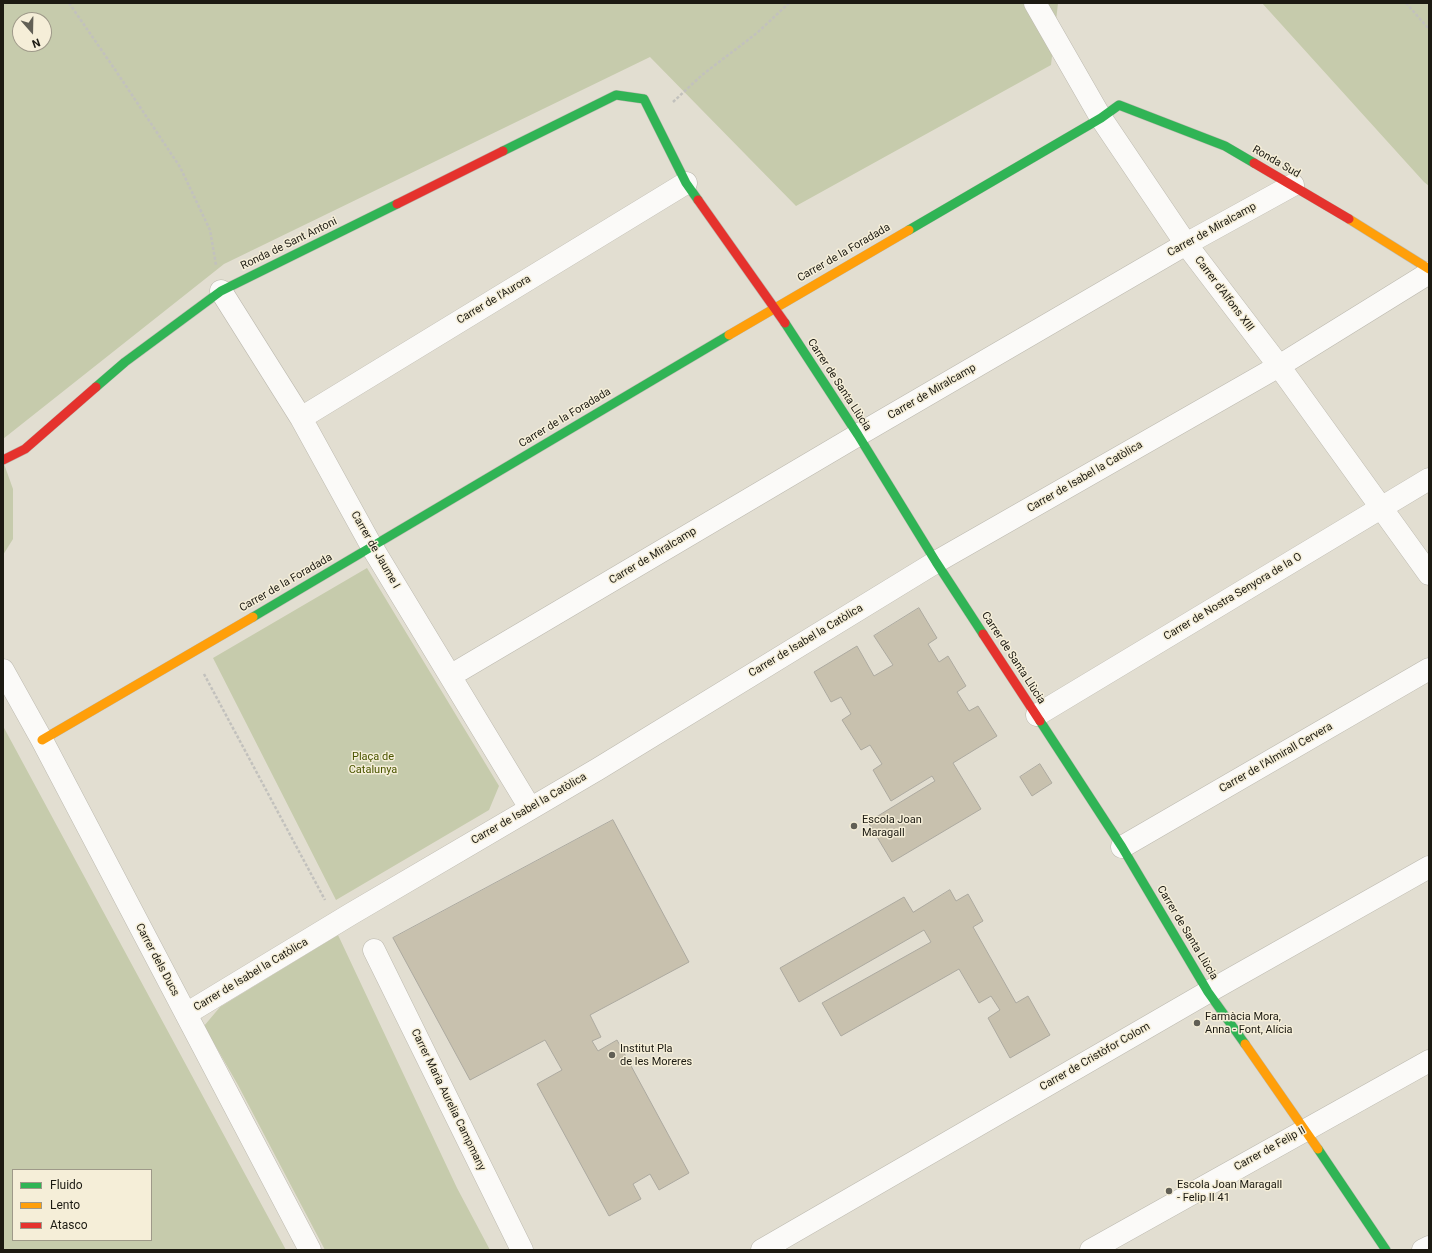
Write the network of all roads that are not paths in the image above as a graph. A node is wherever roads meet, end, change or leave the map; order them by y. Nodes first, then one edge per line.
1 (1035, 3) edge
2 (616, 95) joint
3 (1101, 118) junction
4 (686, 183) junction
5 (1293, 185) junction
6 (1186, 244) junction
7 (1429, 269) edge
8 (1429, 273) edge
9 (221, 292) junction
10 (775, 308) junction
11 (1279, 366) junction
12 (301, 418) junction
13 (858, 435) junction
14 (3, 460) edge
15 (1429, 479) edge
16 (1381, 507) junction
17 (372, 547) junction
18 (936, 562) junction
19 (1429, 574) edge
20 (1429, 669) edge
21 (3, 670) edge
22 (450, 676) junction
23 (1037, 715) junction
24 (42, 740) junction
25 (530, 808) junction
26 (1122, 847) junction
27 (1429, 867) edge
28 (374, 950) dead end
29 (1208, 992) junction
30 (186, 1014) junction
31 (1429, 1060) edge
32 (1305, 1130) junction
33 (1429, 1247) edge
34 (310, 1250) edge
35 (522, 1250) edge
36 (762, 1250) edge
37 (1091, 1250) edge
38 (1386, 1250) edge
39 (1424, 1250) edge

1 - 3 street, Carrer d'Alfons XIII
2 - 4 street, Carrer de Santa Llùcia
2 - 9 street, Ronda de Sant Antoni
3 - 5 street, Ronda Sud
3 - 6 street, Carrer d'Alfons XIII
3 - 10 street, Carrer de la Foradada
4 - 10 street, Carrer de Santa Llùcia
4 - 12 street, Carrer de l'Aurora
5 - 6 street, Carrer de Miralcamp
5 - 7 street, Ronda Sud
6 - 11 street, Carrer d'Alfons XIII
6 - 13 street, Carrer de Miralcamp
8 - 11 street, Carrer de Isabel la Catòlica
9 - 12 street, Carrer de Jaume I
9 - 14 street, Ronda de Sant Antoni
10 - 13 street, Carrer de Santa Llùcia
10 - 17 street, Carrer de la Foradada
11 - 16 street, Carrer d'Alfons XIII
11 - 18 street, Carrer de Isabel la Catòlica
12 - 17 street, Carrer de Jaume I
13 - 18 street, Carrer de Santa Llùcia
13 - 22 street, Carrer de Miralcamp
15 - 16 street, Carrer de Nostra Senyora de la O
16 - 19 street, Carrer d'Alfons XIII
16 - 23 street, Carrer de Nostra Senyora de la O
17 - 22 street, Carrer de Jaume I
17 - 24 street, Carrer de la Foradada
18 - 23 street, Carrer de Santa Llùcia
18 - 25 street, Carrer de Isabel la Catòlica
20 - 26 street, Carrer de l'Almirall Cervera
21 - 24 street, Carrer dels Ducs
22 - 25 street, Carrer de Jaume I
23 - 26 street, Carrer de Santa Llùcia
24 - 30 street, Carrer dels Ducs
25 - 30 street, Carrer de Isabel la Catòlica
26 - 29 street, Carrer de Santa Llùcia
27 - 29 street, Carrer de Cristòfor Colom
28 - 35 street, Carrer Maria Aurelia Campmany
29 - 32 street, Carrer de Santa Llùcia
29 - 36 street, Carrer de Cristòfor Colom
30 - 34 street, Carrer dels Ducs
31 - 32 street, Carrer de Felip II
32 - 37 street, Carrer de Felip II
32 - 38 street, Carrer de Santa Llùcia
33 - 39 street

